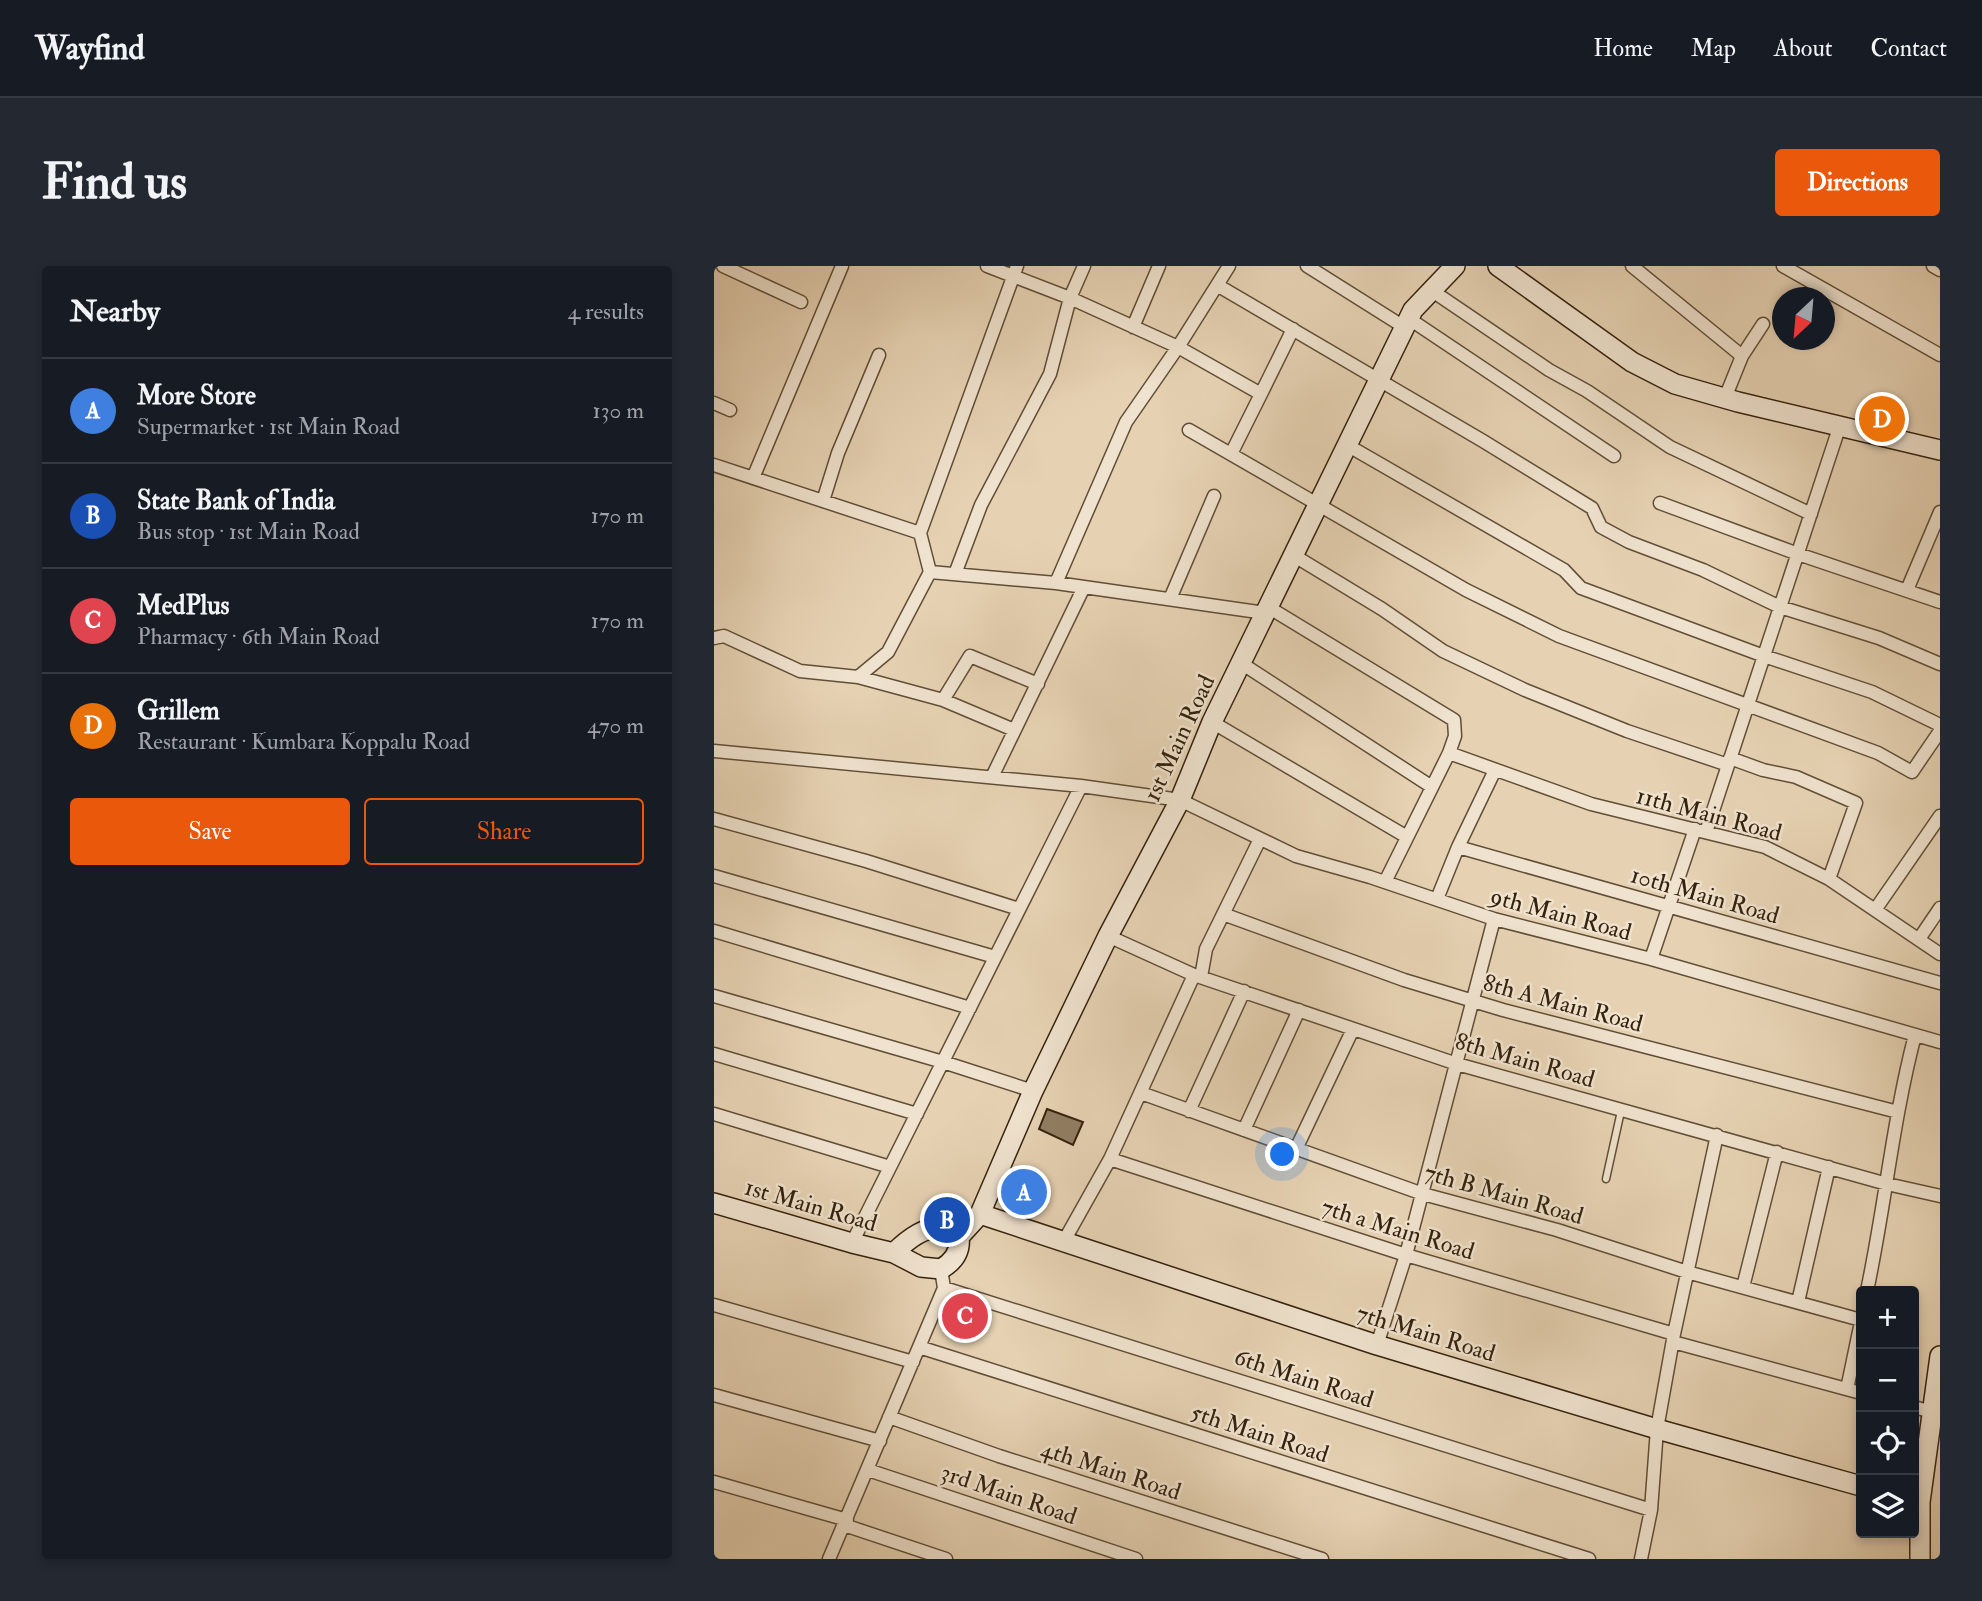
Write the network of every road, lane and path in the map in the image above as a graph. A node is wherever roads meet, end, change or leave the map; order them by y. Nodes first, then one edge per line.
1 (723, 266) edge
2 (842, 266) edge
3 (987, 266) edge
4 (1084, 266) edge
5 (1159, 266) edge
6 (1229, 266) edge
7 (1307, 266) edge
8 (1454, 266) edge
9 (1498, 266) edge
10 (1632, 266) edge
11 (1783, 266) edge
12 (1933, 266) edge
13 (1940, 270) edge
14 (1014, 271) edge
15 (1217, 285) junction
16 (1431, 290) junction
17 (1070, 298) junction
18 (800, 302) dead end
19 (1406, 323) junction
20 (1763, 324) dead end
21 (1133, 327) junction
22 (1293, 329) junction
23 (1178, 347) junction
24 (879, 355) dead end
25 (1940, 355) edge
26 (1742, 356) junction
27 (1379, 380) junction
28 (1261, 394) junction
29 (1725, 398) junction
30 (714, 403) edge
31 (730, 410) dead end
32 (1840, 425) junction
33 (1189, 430) dead end
34 (1347, 445) junction
35 (1940, 450) edge
36 (1231, 454) junction
37 (1614, 456) dead end
38 (714, 465) edge
39 (752, 478) junction
40 (1214, 495) dead end
41 (823, 501) junction
42 (1660, 503) dead end
43 (1318, 504) junction
44 (1940, 512) edge
45 (1811, 514) junction
46 (920, 533) junction
47 (1798, 554) junction
48 (1293, 555) junction
49 (930, 572) junction
50 (954, 574) junction
51 (1056, 583) junction
52 (1084, 587) junction
53 (1907, 590) junction
54 (1170, 599) junction
55 (1940, 602) edge
56 (1780, 607) junction
57 (1267, 610) junction
58 (714, 638) edge
59 (1764, 656) junction
60 (1241, 663) junction
61 (1940, 664) edge
62 (858, 677) junction
63 (1038, 684) junction
64 (943, 700) junction
65 (1748, 705) junction
66 (1212, 722) junction
67 (1940, 724) edge
68 (1014, 730) junction
69 (1940, 731) edge
70 (714, 751) edge
71 (1449, 753) junction
72 (1729, 761) junction
73 (1496, 770) junction
74 (992, 778) junction
75 (1081, 786) junction
76 (1432, 787) junction
77 (1180, 800) junction
78 (1940, 816) edge
79 (714, 819) edge
80 (1700, 830) junction
81 (1407, 837) junction
82 (1260, 839) junction
83 (1458, 847) junction
84 (714, 876) edge
85 (1829, 879) junction
86 (1385, 882) junction
87 (1437, 899) junction
88 (1668, 907) junction
89 (1940, 908) edge
90 (1019, 909) junction
91 (1875, 910) junction
92 (1223, 914) junction
93 (1494, 919) junction
94 (714, 931) edge
95 (1108, 936) junction
96 (1919, 939) junction
97 (1940, 954) edge
98 (995, 957) junction
99 (1651, 960) junction
100 (1198, 976) junction
101 (1940, 983) edge
102 (1244, 991) junction
103 (714, 996) edge
104 (1474, 1002) junction
105 (970, 1007) junction
106 (1299, 1010) junction
107 (1353, 1029) junction
108 (1915, 1035) junction
109 (1940, 1042) edge
110 (714, 1054) edge
111 (943, 1062) junction
112 (1458, 1064) junction
113 (1033, 1091) junction
114 (1140, 1093) junction
115 (1622, 1109) junction
116 (1189, 1111) junction
117 (1898, 1112) junction
118 (714, 1114) edge
119 (917, 1114) junction
120 (1244, 1130) junction
121 (1717, 1135) junction
122 (1296, 1149) junction
123 (1777, 1152) junction
124 (1110, 1158) junction
125 (890, 1167) junction
126 (1829, 1167) junction
127 (1606, 1179) dead end
128 (1887, 1184) junction
129 (1423, 1194) junction
130 (1940, 1196) edge
131 (714, 1203) edge
132 (980, 1214) junction
133 (959, 1237) junction
134 (1064, 1241) junction
135 (852, 1243) junction
136 (894, 1253) junction
137 (1406, 1255) junction
138 (1688, 1272) junction
139 (942, 1279) junction
140 (1868, 1286) edge
141 (1743, 1287) junction
142 (1798, 1302) junction
143 (714, 1305) edge
144 (1856, 1319) edge
145 (1674, 1338) junction
146 (1377, 1345) junction
147 (1856, 1345) edge
148 (919, 1347) junction
149 (1940, 1356) edge
150 (913, 1362) junction
151 (1847, 1389) junction
152 (1856, 1392) edge
153 (714, 1395) edge
154 (1923, 1410) edge
155 (889, 1417) junction
156 (1657, 1429) junction
157 (880, 1441) junction
158 (868, 1470) junction
159 (1919, 1475) edge
160 (714, 1482) edge
161 (1856, 1485) edge
162 (1651, 1510) junction
163 (846, 1522) junction
164 (1919, 1538) edge
165 (829, 1559) edge
166 (946, 1559) edge
167 (1136, 1559) edge
168 (1322, 1559) edge
169 (1589, 1559) edge
170 (1641, 1559) edge
171 (1920, 1559) edge

1 - 18 street
2 - 39 street
3 - 14 street
4 - 17 street
5 - 21 street
6 - 15 street
7 - 19 street
8 - 16 street, 1st Main Road
9 - 29 street
10 - 26 street
11 - 25 street
12 - 13 street
14 - 17 street
14 - 46 street
15 - 22 street
15 - 23 street
16 - 19 street, 1st Main Road
16 - 45 street
17 - 21 street
17 - 50 street
19 - 27 street, 1st Main Road
19 - 37 street
20 - 26 street
21 - 23 street
22 - 27 street
22 - 28 street
23 - 28 street
23 - 51 street
24 - 41 street
26 - 29 street
27 - 34 street, 1st Main Road
27 - 56 street
28 - 36 street
29 - 32 street
30 - 31 street
32 - 35 street
32 - 45 street
33 - 36 street
34 - 43 street, 1st Main Road
34 - 59 street
36 - 43 street
38 - 39 street
39 - 41 street
40 - 54 street
41 - 46 street
42 - 47 street
43 - 48 street, 1st Main Road
43 - 65 street
44 - 53 street
45 - 47 street
46 - 49 street
47 - 53 street
47 - 56 street
48 - 57 street, 1st Main Road
48 - 72 street
49 - 50 street
49 - 62 street
50 - 51 street
51 - 52 street
52 - 54 street
52 - 63 street
53 - 55 street
54 - 57 street
56 - 59 street
56 - 61 street
57 - 60 street, 1st Main Road
57 - 71 street
58 - 62 street
59 - 65 street
59 - 67 street
60 - 66 street, 1st Main Road
60 - 76 street
62 - 64 street
63 - 64 street
63 - 68 street
64 - 68 street
65 - 69 street
65 - 72 street
66 - 77 street, 1st Main Road
66 - 81 street
68 - 74 street
70 - 74 street, 9th Main Road
71 - 73 street, 11th Main Road
71 - 76 street
72 - 80 street
72 - 85 street
73 - 80 street, 11th Main Road
73 - 83 street
74 - 75 street, 9th Main Road
75 - 77 street, 9th Main Road
75 - 90 street
76 - 81 street
77 - 82 street, 9th Main Road
77 - 95 street, 1st Main Road
78 - 91 street
79 - 90 street
80 - 85 street, 11th Main Road
80 - 88 street
81 - 86 street
82 - 86 street, 9th Main Road
82 - 92 street
83 - 87 street
83 - 88 street, 10th Main Road
84 - 98 street
85 - 91 street, 11th Main Road
86 - 87 street, 9th Main Road
87 - 93 street, 9th Main Road
88 - 99 street
88 - 101 street, 10th Main Road
89 - 96 street
90 - 98 street
91 - 96 street, 11th Main Road
92 - 100 street
92 - 104 street, 8th A Main Road
93 - 99 street, 9th Main Road
93 - 104 street
94 - 105 street
95 - 100 street, 8th Main Road
95 - 113 street, 1st Main Road
96 - 97 street, 11th Main Road
98 - 105 street
99 - 108 street, 9th Main Road
100 - 102 street, 8th Main Road
100 - 114 street
102 - 106 street, 8th Main Road
102 - 116 street
103 - 111 street
104 - 112 street
104 - 117 street, 8th A Main Road
105 - 111 street
106 - 107 street, 8th Main Road
106 - 120 street
107 - 112 street, 8th Main Road
107 - 122 street
108 - 109 street, 9th Main Road
108 - 117 street
110 - 119 street
111 - 113 street
111 - 119 street
112 - 115 street, 8th Main Road
112 - 129 street
113 - 132 street, 1st Main Road
114 - 116 street, 7th B Main Road
114 - 124 street
115 - 121 street, 8th Main Road
115 - 127 lane
116 - 120 street, 7th B Main Road
117 - 128 street
118 - 125 street
119 - 125 street
120 - 122 street, 7th B Main Road
121 - 123 street, 8th Main Road
121 - 138 street
122 - 129 street, 7th B Main Road
123 - 126 street, 8th Main Road
123 - 141 street
124 - 134 street
124 - 137 street, 7th a Main Road
125 - 135 street
126 - 128 street, 8th Main Road
126 - 142 street
128 - 130 street, 8th Main Road
128 - 140 street
129 - 137 street
129 - 138 street, 7th B Main Road
131 - 135 street, 1st Main Road
132 - 133 street, 1st Main Road
132 - 134 street, 7th Main Road
133 - 136 street
133 - 139 street, 1st Main Road
134 - 146 street, 7th Main Road
135 - 136 street, 1st Main Road
136 - 139 street, 1st Main Road
137 - 145 street, 7th a Main Road
137 - 146 street
138 - 141 street, 7th B Main Road
138 - 145 street
139 - 148 street
139 - 162 street, 6th Main Road
141 - 142 street, 7th B Main Road
142 - 144 street, 7th B Main Road
143 - 150 street
145 - 151 street, 7th a Main Road
145 - 156 street
146 - 156 street, 7th Main Road
147 - 151 street
148 - 150 street
148 - 169 street, 5th Main Road
149 - 154 street
150 - 155 street
151 - 152 street, 7th a Main Road
153 - 157 street
154 - 159 street
155 - 157 street
155 - 168 street, 4th Main Road
156 - 161 street, 7th Main Road
156 - 162 street
157 - 158 street
158 - 163 street
158 - 167 street, 3rd Main Road
160 - 163 street
162 - 170 street
163 - 165 street
163 - 166 street
164 - 171 street

